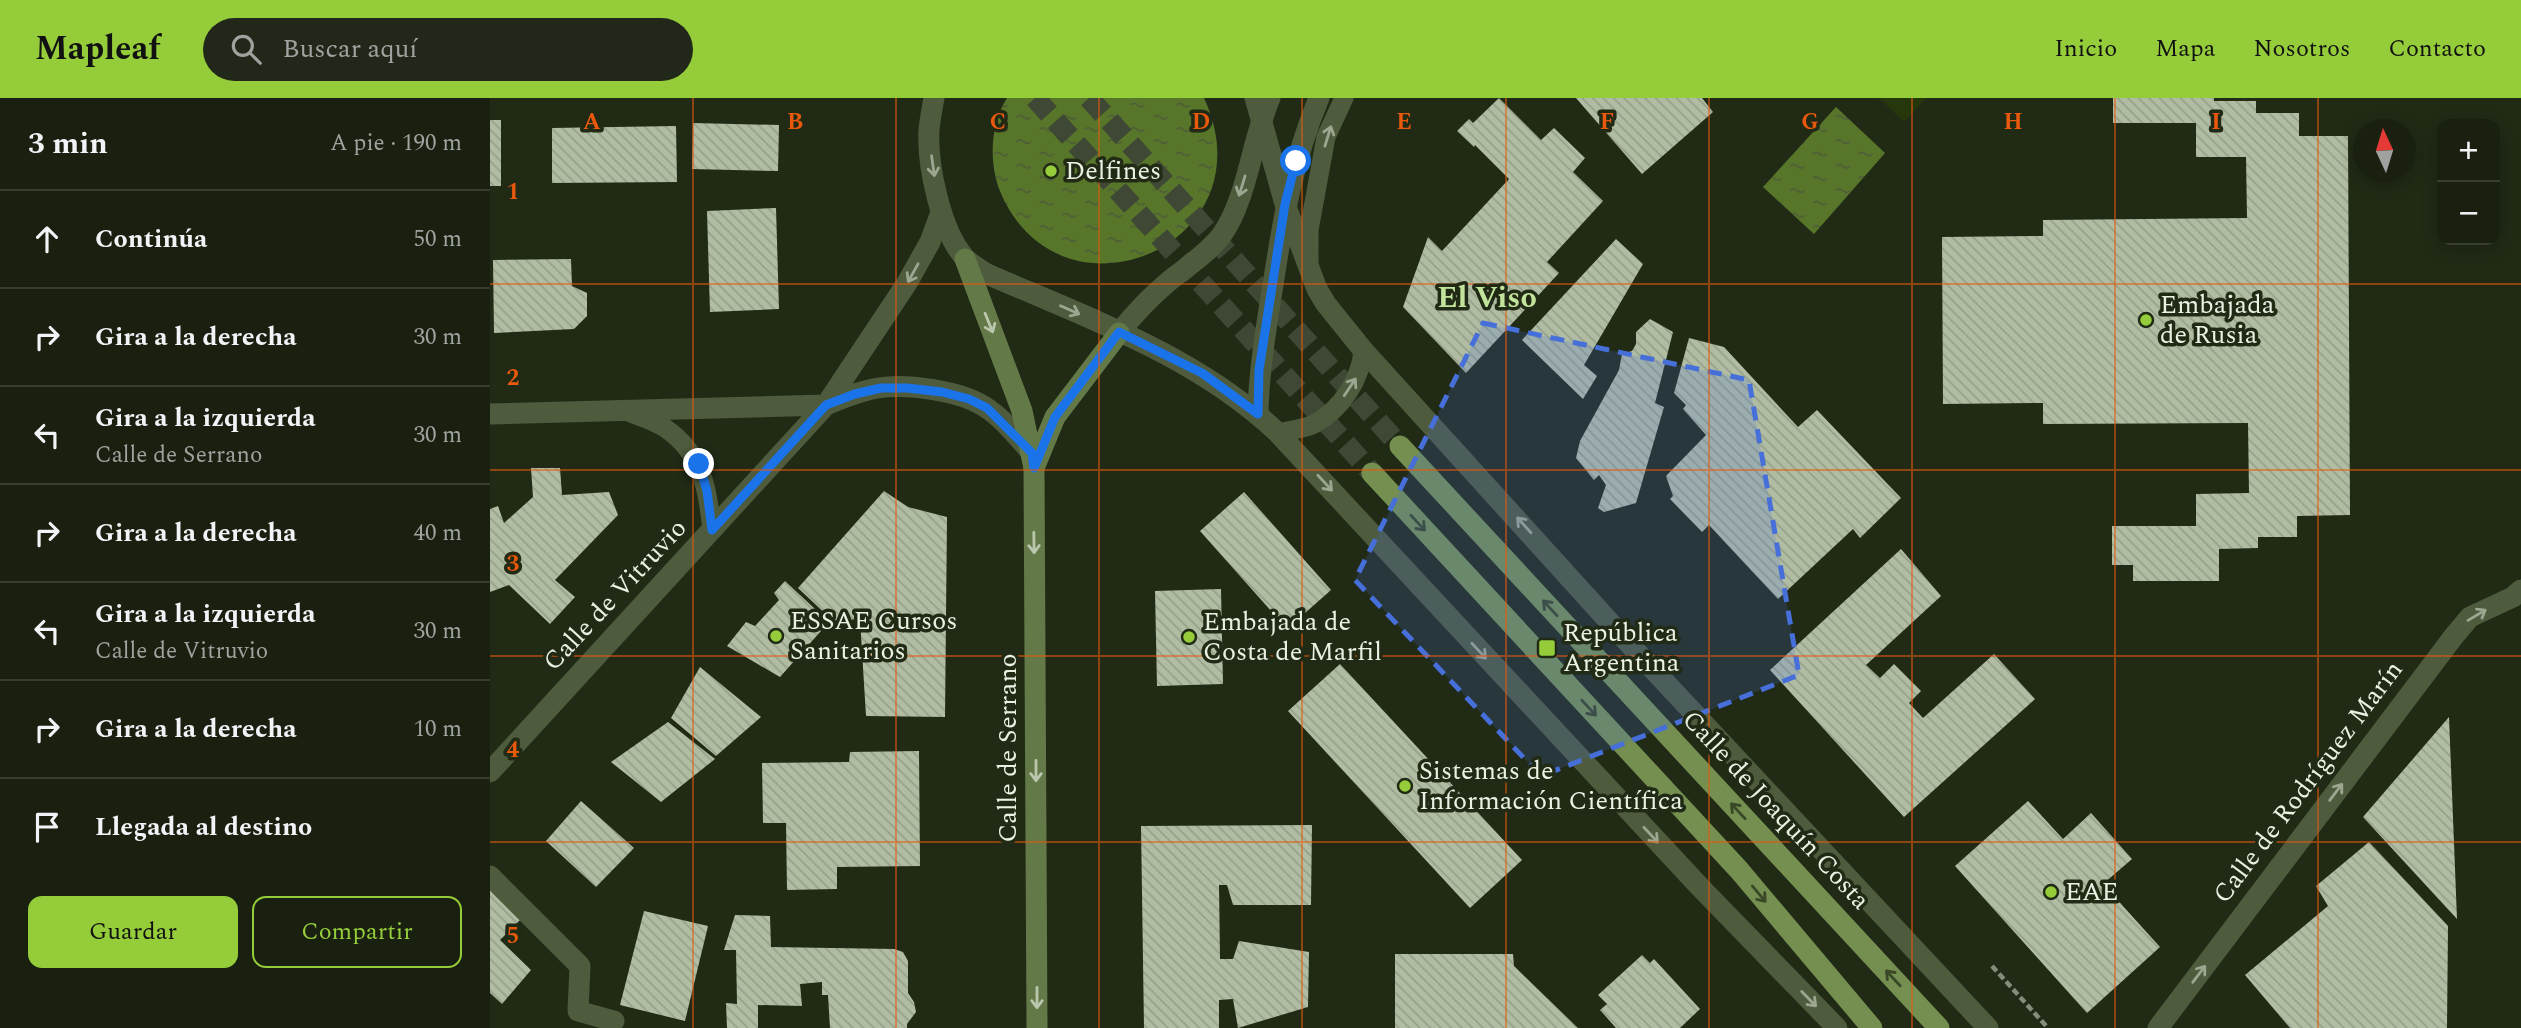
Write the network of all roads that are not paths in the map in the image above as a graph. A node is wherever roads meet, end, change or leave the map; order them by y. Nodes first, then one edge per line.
1 (934, 98) edge
2 (1255, 98) edge
3 (1270, 98) edge
4 (1319, 98) edge
5 (1344, 98) edge
6 (1260, 120) junction
7 (1285, 204) junction
8 (941, 212) junction
9 (965, 259) junction
10 (1311, 275) junction
11 (1119, 332) junction
12 (1363, 350) junction
13 (826, 405) junction
14 (629, 412) junction
15 (490, 414) edge
16 (1258, 414) junction
17 (1278, 433) junction
18 (1400, 446) tunnel mouth
19 (1033, 461) junction
20 (1372, 473) tunnel mouth
21 (712, 530) junction
22 (2521, 590) edge
23 (490, 772) edge
24 (490, 876) edge
25 (614, 1021) dead end
26 (1037, 1028) edge
27 (1837, 1028) edge
28 (1872, 1028) edge
29 (1939, 1028) edge
30 (1988, 1028) edge
31 (2158, 1028) edge

1 -> 8 street
2 - 6 street
3 - 6 street
4 - 7 street
10 -> 5 lane
6 - 7 street
6 -> 11 street
7 - 10 street
7 - 16 street
8 - 9 street
8 -> 13 street, Calle de Vitruvio
9 -> 11 street
9 -> 19 main road, Calle de Serrano
10 - 12 street
11 - 16 street
11 - 19 main road, Calle de Serrano
17 -> 12 lane
30 -> 12 street
13 - 14 street
13 - 19 street
13 - 21 street, Calle de Vitruvio
14 - 15 street
14 - 21 lane
16 - 17 street
17 -> 27 street
29 -> 18 main road, Calle de Joaquín Costa
19 -> 26 main road, Calle de Serrano
20 -> 28 main road
21 - 23 street, Calle de Vitruvio
31 -> 22 street, Calle de Rodríguez Marín
24 - 25 street

